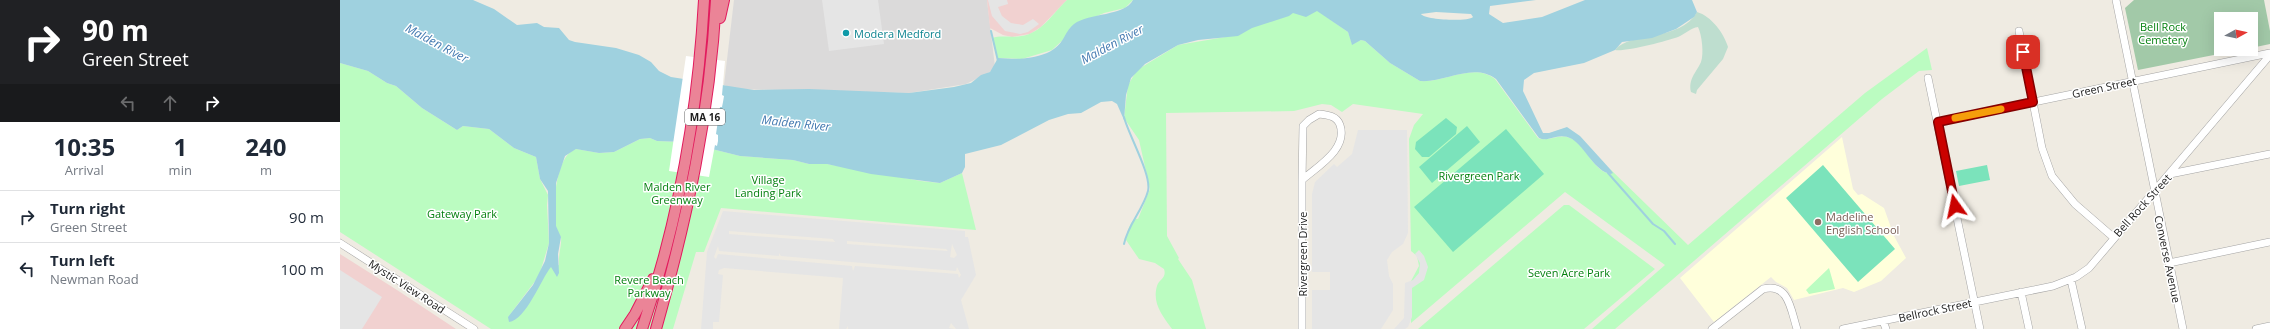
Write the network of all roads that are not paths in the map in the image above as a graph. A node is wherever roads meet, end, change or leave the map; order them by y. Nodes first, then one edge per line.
1 (704, 0) edge
2 (716, 0) edge
3 (724, 0) edge
4 (2116, 0) edge
5 (2018, 31) dead end
6 (2270, 54) edge
7 (712, 59) junction
8 (1928, 78) dead end
9 (2133, 81) junction
10 (2033, 102) junction
11 (1938, 122) junction
12 (2270, 154) edge
13 (2170, 174) junction
14 (1302, 180) junction
15 (2154, 191) junction
16 (2114, 237) junction
17 (2270, 242) edge
18 (340, 243) edge
19 (678, 249) junction
20 (666, 250) junction
21 (2169, 263) junction
22 (2071, 280) junction
23 (2021, 292) junction
24 (1977, 301) junction
25 (1723, 321) junction
26 (1884, 321) junction
27 (2270, 326) edge
28 (474, 329) edge
29 (625, 329) edge
30 (642, 329) edge
31 (656, 329) edge
32 (663, 329) edge
33 (1302, 329) edge
34 (1712, 329) edge
35 (1716, 329) edge
36 (1797, 329) edge
37 (1843, 329) edge
38 (1886, 329) edge
39 (1980, 329) edge
40 (2029, 329) edge
41 (2082, 329) edge
42 (2183, 329) edge
43 (2256, 329) edge

1 - 20 highway, MA 16
2 - 7 highway, MA 16
3 - 7 highway
4 - 9 street, Converse Avenue
5 - 10 street
6 - 9 street, Green Street
6 - 13 street, Bell Rock Street
7 - 19 highway, MA 16
8 - 11 street
9 - 10 street, Green Street
9 - 15 street, Converse Avenue
10 - 11 street, Green Street
10 - 16 street
11 - 24 street
12 - 13 street
13 - 15 street, Bell Rock Street
14 - 14 street, Rivergreen Drive
14 - 33 street, Rivergreen Drive
15 - 16 street, Bell Rock Street
15 - 21 street, Converse Avenue
16 - 22 street, Bell Rock Street
17 - 21 street
18 - 28 street, Mystic View Road
19 - 31 highway, MA 16
19 - 32 highway
20 - 29 highway
20 - 30 highway, MA 16
21 - 42 street, Converse Avenue
22 - 23 street, Bell Rock Street
22 - 41 street
23 - 24 street, Bell Rock Street
23 - 40 street
24 - 26 street, Bellrock Street
24 - 39 street
25 - 34 street
25 - 35 street
25 - 36 street
26 - 37 street, Bellrock Street
26 - 38 street
27 - 43 street

